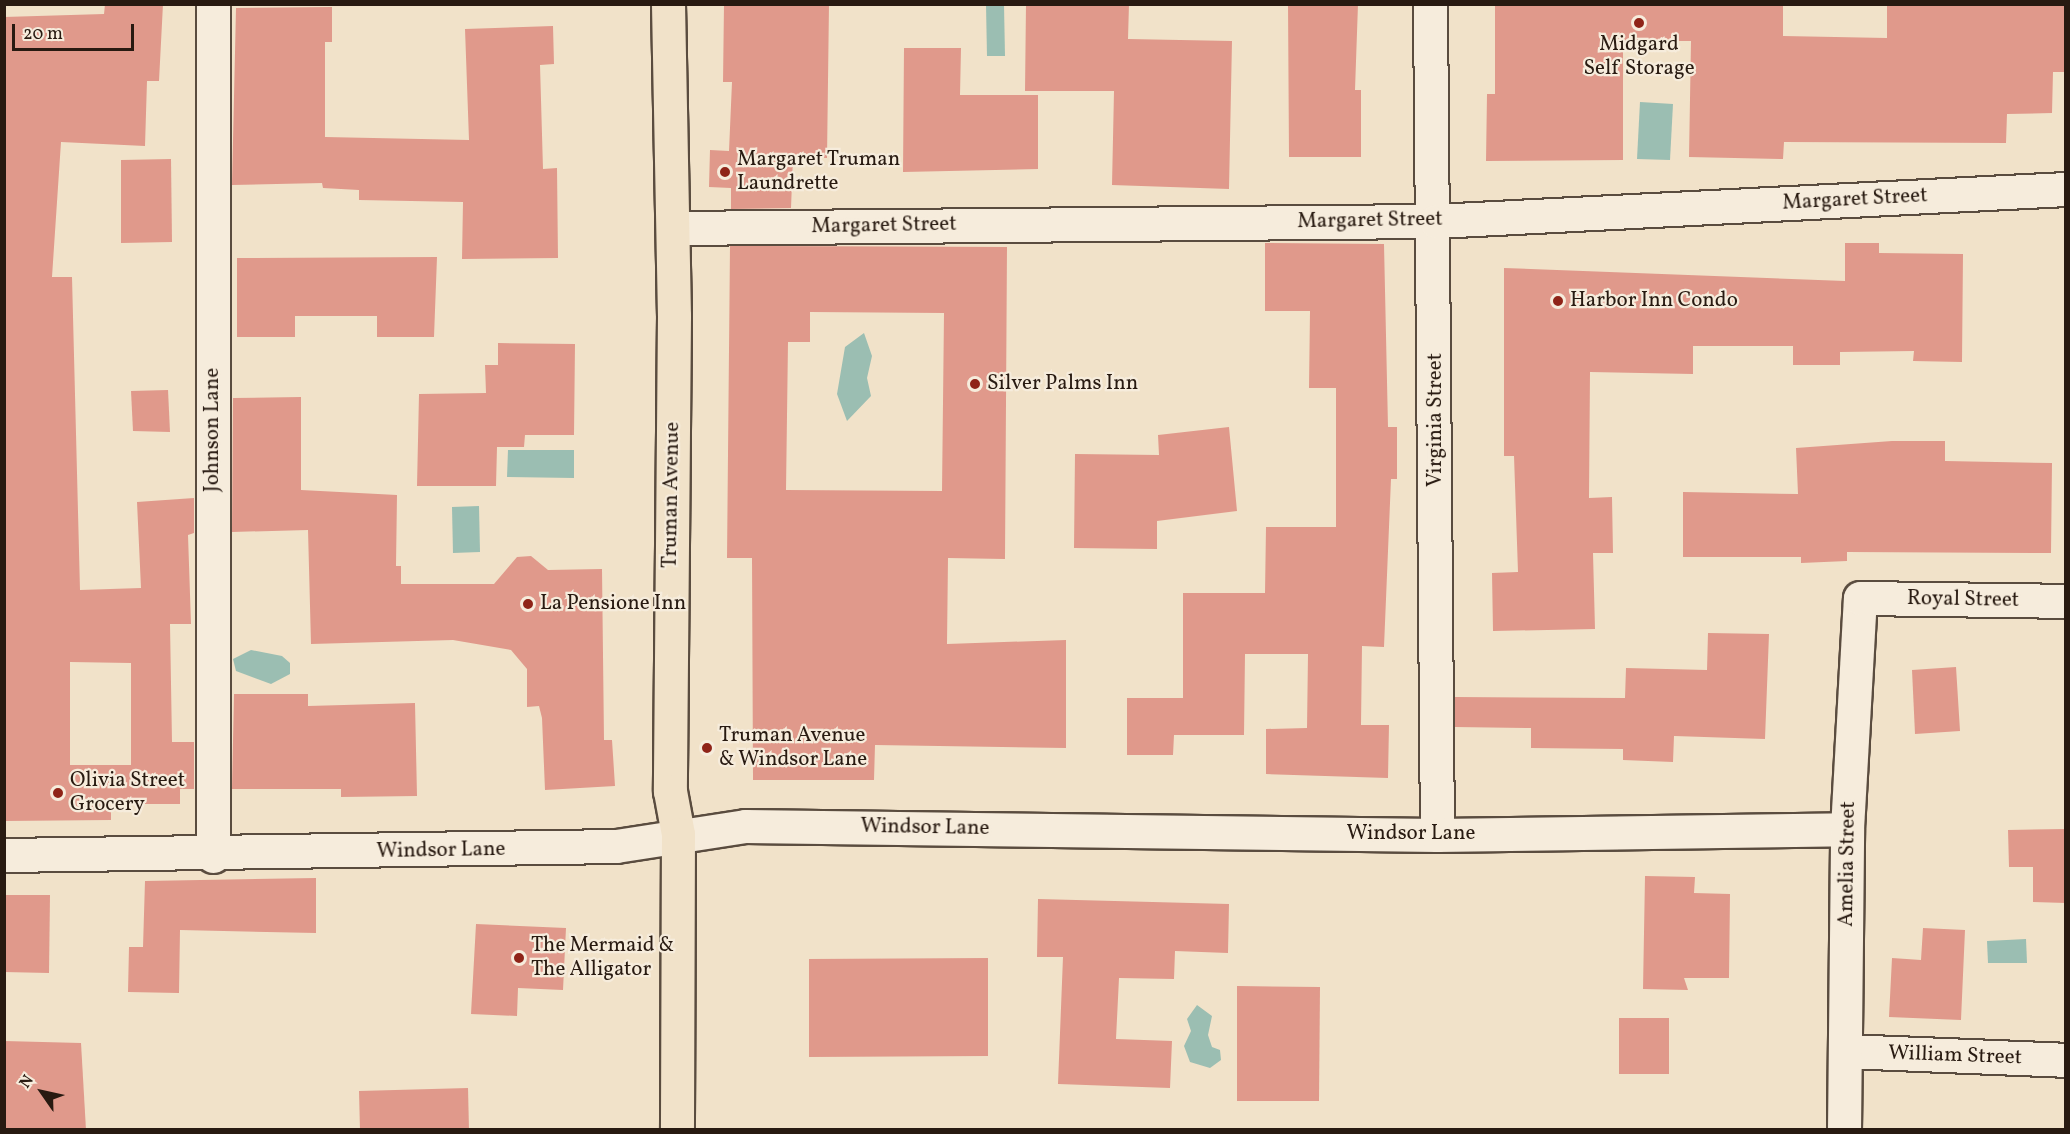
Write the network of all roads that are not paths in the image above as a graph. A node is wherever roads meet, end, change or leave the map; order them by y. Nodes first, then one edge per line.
1 (213, 4) edge
2 (668, 4) edge
3 (1430, 4) edge
4 (2066, 189) edge
5 (1436, 221) junction
6 (673, 228) junction
7 (1860, 598) joint
8 (2066, 601) edge
9 (1847, 829) junction
10 (678, 834) junction
11 (1437, 835) junction
12 (4, 855) edge
13 (213, 856) junction
14 (1845, 1051) junction
15 (2066, 1060) edge
16 (677, 1130) edge
17 (1844, 1130) edge

1 - 13 street, Johnson Lane
2 - 6 main road, Truman Avenue
3 - 5 street, Virginia Street
4 - 5 street, Margaret Street
5 - 6 street, Margaret Street
5 - 11 street, Virginia Street
6 - 10 main road, Truman Avenue
7 - 8 street, Royal Street
7 - 9 street, Amelia Street
9 - 11 street, Windsor Lane
9 - 14 street, Amelia Street
10 - 11 street, Windsor Lane
10 - 13 street, Windsor Lane
10 - 16 main road, Truman Avenue
12 - 13 street, Windsor Lane
14 - 15 street, William Street
14 - 17 street, Amelia Street

